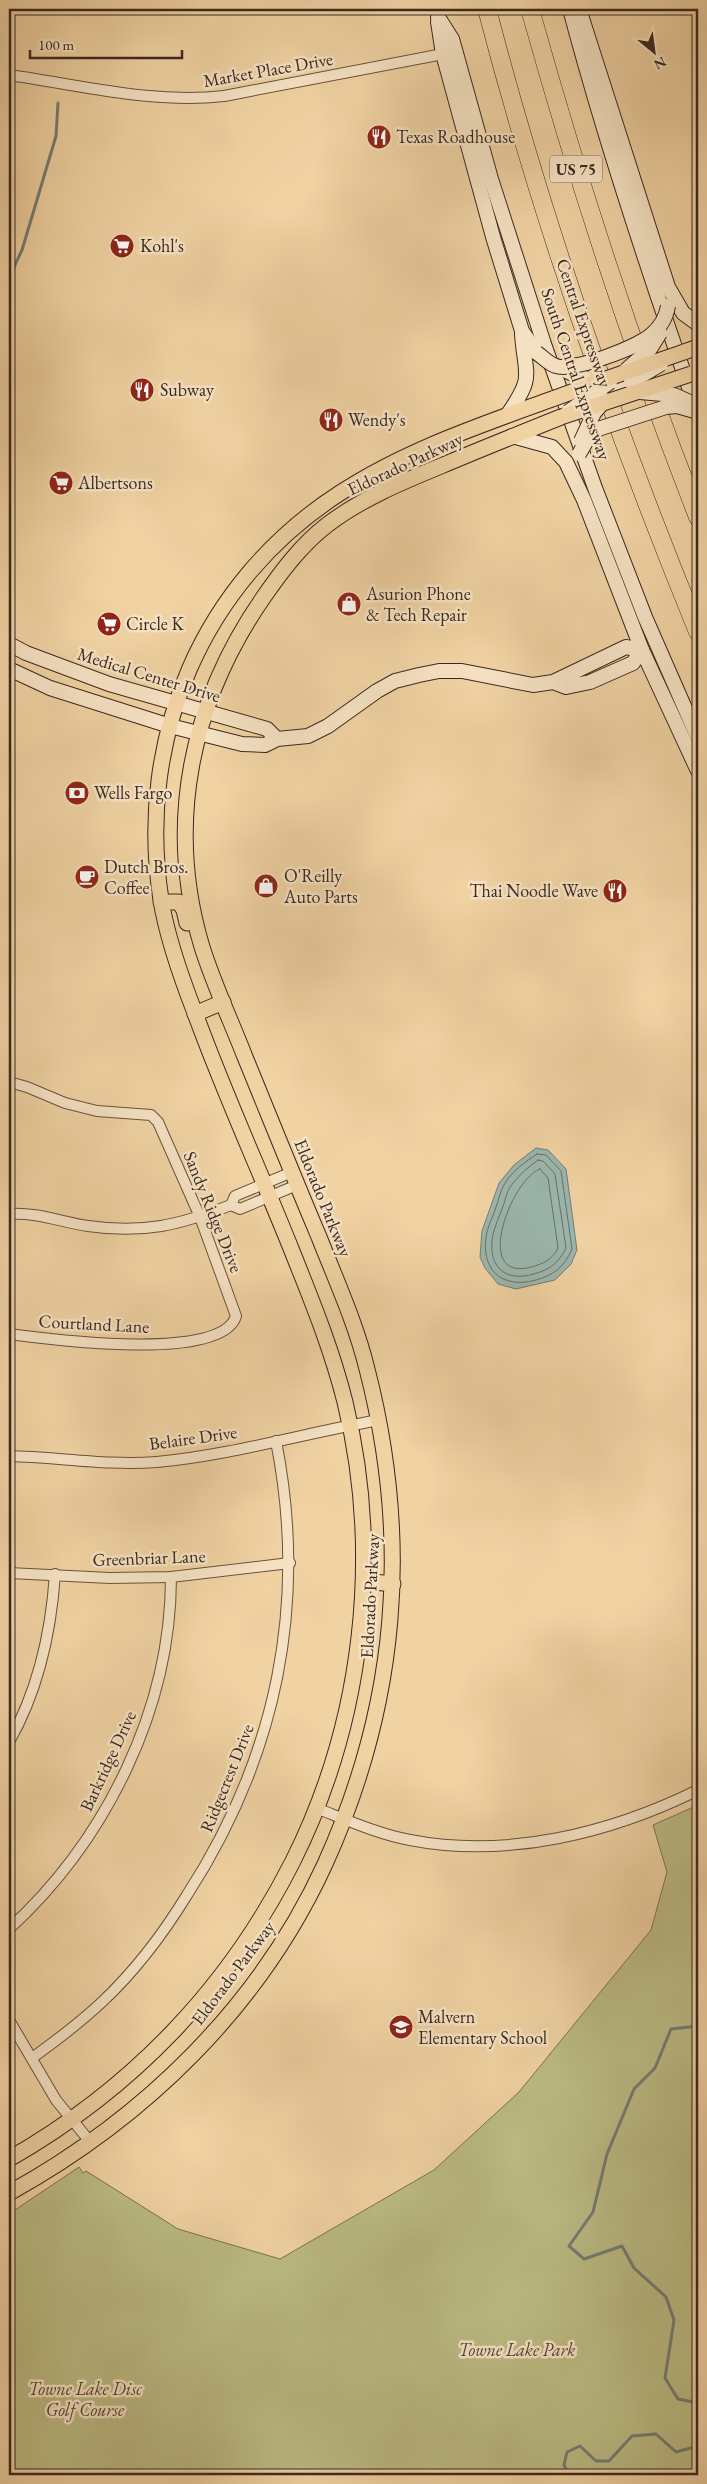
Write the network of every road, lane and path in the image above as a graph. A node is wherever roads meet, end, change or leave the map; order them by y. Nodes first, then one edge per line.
1 (487, 9) edge
2 (530, 9) edge
3 (570, 9) edge
4 (579, 9) edge
5 (436, 13) edge
6 (443, 54) junction
7 (9, 75) edge
8 (668, 287) junction
9 (664, 321) junction
10 (698, 324) edge
11 (522, 331) junction
12 (691, 350) edge
13 (556, 366) junction
14 (695, 372) edge
15 (613, 387) junction
16 (698, 407) edge
17 (698, 413) edge
18 (508, 414) junction
19 (512, 436) junction
20 (414, 452) junction
21 (578, 458) junction
22 (336, 495) junction
23 (584, 500) junction
24 (348, 511) junction
25 (698, 517) edge
26 (255, 610) junction
27 (698, 632) edge
28 (9, 644) edge
29 (642, 650) junction
30 (9, 669) edge
31 (70, 670) junction
32 (61, 691) junction
33 (178, 703) junction
34 (205, 712) junction
35 (170, 726) junction
36 (199, 732) junction
37 (698, 738) edge
38 (277, 739) junction
39 (698, 772) edge
40 (162, 902) junction
41 (215, 985) junction
42 (223, 1002) junction
43 (195, 1014) junction
44 (9, 1082) edge
45 (294, 1179) junction
46 (268, 1190) junction
47 (230, 1206) junction
48 (9, 1214) edge
49 (200, 1217) junction
50 (234, 1324) joint
51 (9, 1334) edge
52 (379, 1420) junction
53 (350, 1425) junction
54 (276, 1441) junction
55 (9, 1456) edge
56 (290, 1564) junction
57 (9, 1573) edge
58 (55, 1574) junction
59 (171, 1577) junction
60 (364, 1581) junction
61 (393, 1584) junction
62 (9, 1742) edge
63 (698, 1790) edge
64 (316, 1808) junction
65 (344, 1819) junction
66 (9, 1929) edge
67 (9, 2020) edge
68 (32, 2058) junction
69 (71, 2120) junction
70 (91, 2143) junction
71 (9, 2159) edge
72 (9, 2193) edge

1 - 27 highway, Central Expressway / US 75
2 - 25 highway, US 75
3 - 17 main road
4 - 8 main road
5 - 6 main road, South Central Expressway
5 - 37 main road, South Central Expressway
6 - 7 street, Market Place Drive
6 - 11 main road, South Central Expressway
8 - 9 main road, bridge
8 - 10 main road
9 - 13 main road, bridge
9 - 15 main road, bridge
11 - 13 main road, bridge
11 - 18 main road
12 - 15 main road, Eldorado Parkway, bridge
13 - 15 main road, bridge
14 - 15 main road, Eldorado Parkway, bridge
15 - 16 main road, bridge
15 - 18 main road, Eldorado Parkway, bridge
15 - 19 main road, Eldorado Parkway, bridge
15 - 21 main road, bridge
17 - 21 main road, bridge
18 - 20 main road, Eldorado Parkway
19 - 23 main road
19 - 24 main road, Eldorado Parkway
20 - 22 main road, Eldorado Parkway
20 - 24 main road
21 - 23 main road
22 - 26 main road
22 - 33 main road, Eldorado Parkway
23 - 29 main road
24 - 26 main road, Eldorado Parkway
26 - 34 main road, Eldorado Parkway
28 - 31 main road, Medical Center Drive
29 - 38 main road
29 - 39 main road
30 - 32 main road
31 - 32 main road
31 - 33 main road, Medical Center Drive
32 - 35 main road
33 - 34 main road, Medical Center Drive
33 - 35 main road, Eldorado Parkway
34 - 36 main road, Eldorado Parkway
34 - 38 main road, Medical Center Drive
35 - 36 main road
35 - 40 main road, Eldorado Parkway
36 - 38 main road
36 - 41 main road, Eldorado Parkway
40 - 41 main road
40 - 43 main road, Eldorado Parkway
41 - 42 main road, Eldorado Parkway
42 - 43 main road
42 - 45 main road, Eldorado Parkway
43 - 46 main road, Eldorado Parkway
44 - 49 street, Sandy Ridge Drive
45 - 46 street
45 - 46 street
45 - 52 main road, Eldorado Parkway
46 - 47 street
46 - 47 street
46 - 53 main road, Eldorado Parkway
47 - 49 street
48 - 49 street
49 - 50 street, Sandy Ridge Drive
50 - 51 street, Courtland Lane
52 - 53 street, Belaire Drive
52 - 61 main road, Eldorado Parkway
53 - 54 street, Belaire Drive
53 - 60 main road, Eldorado Parkway
54 - 55 street, Belaire Drive
54 - 56 street, Ridgecrest Drive
56 - 59 street, Greenbriar Lane
56 - 68 street, Ridgecrest Drive
57 - 58 street, Greenbriar Lane
58 - 59 street, Greenbriar Lane
58 - 62 street
59 - 66 street, Barkridge Drive
60 - 61 main road
60 - 64 main road, Eldorado Parkway
61 - 65 main road, Eldorado Parkway
63 - 65 street
64 - 65 street
64 - 69 main road, Eldorado Parkway
65 - 70 main road, Eldorado Parkway
67 - 68 street
68 - 69 street
69 - 70 street
69 - 71 main road, Eldorado Parkway
70 - 72 main road, Eldorado Parkway

